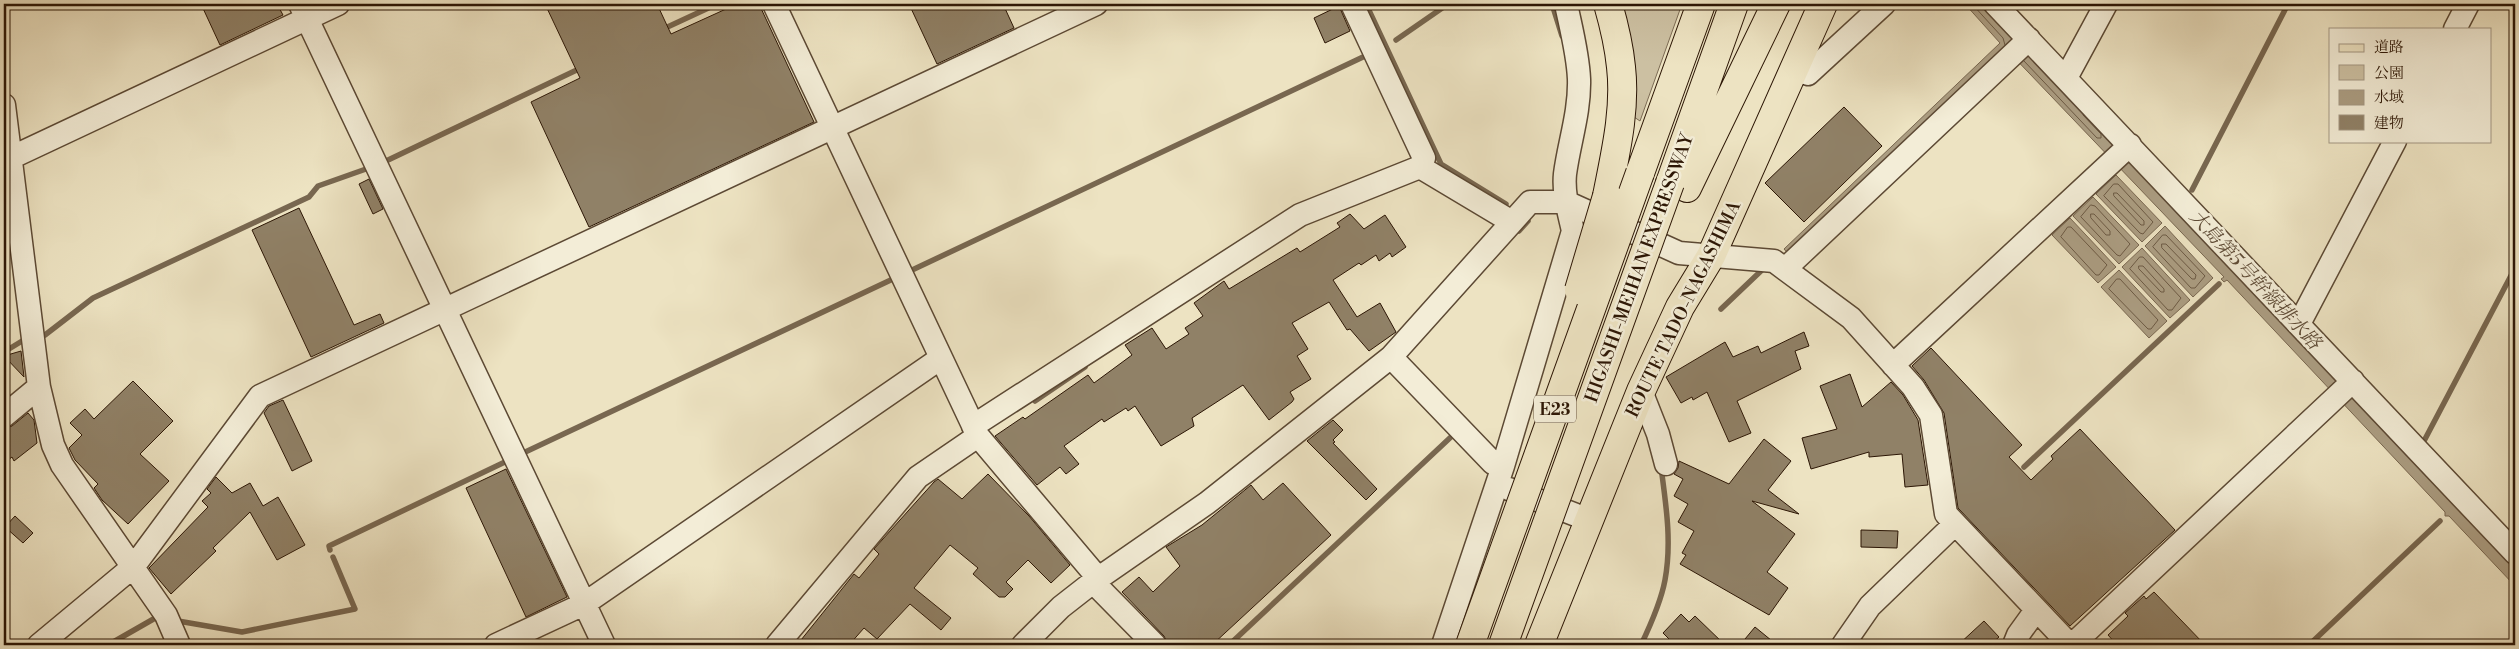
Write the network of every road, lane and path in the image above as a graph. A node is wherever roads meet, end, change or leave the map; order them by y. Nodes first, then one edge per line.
1 (338, 4) edge
2 (774, 4) edge
3 (1096, 4) edge
4 (1352, 4) edge
5 (1566, 4) edge
6 (1608, 4) edge
7 (1701, 4) edge
8 (1734, 4) edge
9 (1776, 4) edge
10 (1823, 4) edge
11 (1884, 4) edge
12 (1995, 4) edge
13 (2106, 4) edge
14 (2468, 4) edge
15 (303, 11) edge
16 (2456, 28) edge
17 (2027, 40) junction
18 (1794, 69) junction
19 (2066, 78) junction
20 (4, 105) edge
21 (832, 128) junction
22 (2395, 142) edge
23 (2128, 147) junction
24 (8, 160) edge
25 (1420, 167) junction
26 (1678, 186) junction
27 (1566, 202) junction
28 (1512, 222) junction
29 (1711, 256) junction
30 (1785, 269) junction
31 (445, 309) junction
32 (2299, 324) junction
33 (1391, 357) junction
34 (940, 358) junction
35 (1893, 365) junction
36 (40, 387) junction
37 (2344, 388) junction
38 (1641, 391) junction
39 (4, 416) edge
40 (975, 431) junction
41 (1666, 464) dead end
42 (1500, 475) junction
43 (1589, 520) junction
44 (1955, 524) junction
45 (2515, 553) edge
46 (134, 566) junction
47 (1095, 580) junction
48 (1491, 587) junction
49 (584, 604) junction
50 (2036, 610) junction
51 (39, 645) edge
52 (179, 645) edge
53 (496, 645) edge
54 (604, 645) edge
55 (777, 645) edge
56 (1023, 645) edge
57 (1155, 645) edge
58 (1443, 645) edge
59 (1470, 645) edge
60 (1502, 645) edge
61 (1539, 645) edge
62 (1843, 645) edge
63 (2014, 645) edge
64 (2071, 645) edge

1 - 15 street
2 - 21 street
3 - 21 street
4 - 25 street
5 - 27 street
6 - 48 main road, bridge
7 - 48 main road, HIGASHI-MEIHAN EXPRESSWAY / E23, bridge
8 - 26 main road, HIGASHI-MEIHAN EXPRESSWAY
9 - 26 main road
10 - 18 main road, ROUTE TADO-NAGASHIMA
11 - 18 street
12 - 17 street
13 - 19 street
14 - 16 street
15 - 24 street
15 - 31 street
17 - 19 street
17 - 30 street
18 - 29 main road, ROUTE TADO-NAGASHIMA
19 - 23 street
20 - 24 street
21 - 31 street
21 - 34 street
22 - 32 street
23 - 32 street
23 - 35 street
24 - 36 street
25 - 28 street
25 - 40 street
26 - 60 main road, bridge
27 - 28 street
27 - 29 street
27 - 42 street
28 - 33 street
29 - 30 street
29 - 38 main road, ROUTE TADO-NAGASHIMA
30 - 35 street
31 - 46 street
31 - 49 street
32 - 37 street
33 - 42 street
33 - 47 street
34 - 40 street
34 - 49 street
35 - 44 street
36 - 39 street
36 - 46 street
37 - 45 street
37 - 64 street
38 - 41 street
38 - 43 main road, ROUTE TADO-NAGASHIMA
40 - 47 street
40 - 55 street
42 - 43 street
42 - 58 street
43 - 61 main road, ROUTE TADO-NAGASHIMA
44 - 50 street
44 - 62 street
46 - 51 street
46 - 52 street
47 - 56 street
47 - 57 street
48 - 59 main road, HIGASHI-MEIHAN EXPRESSWAY / E23, bridge
49 - 53 street
49 - 54 street
50 - 63 street
50 - 64 street

